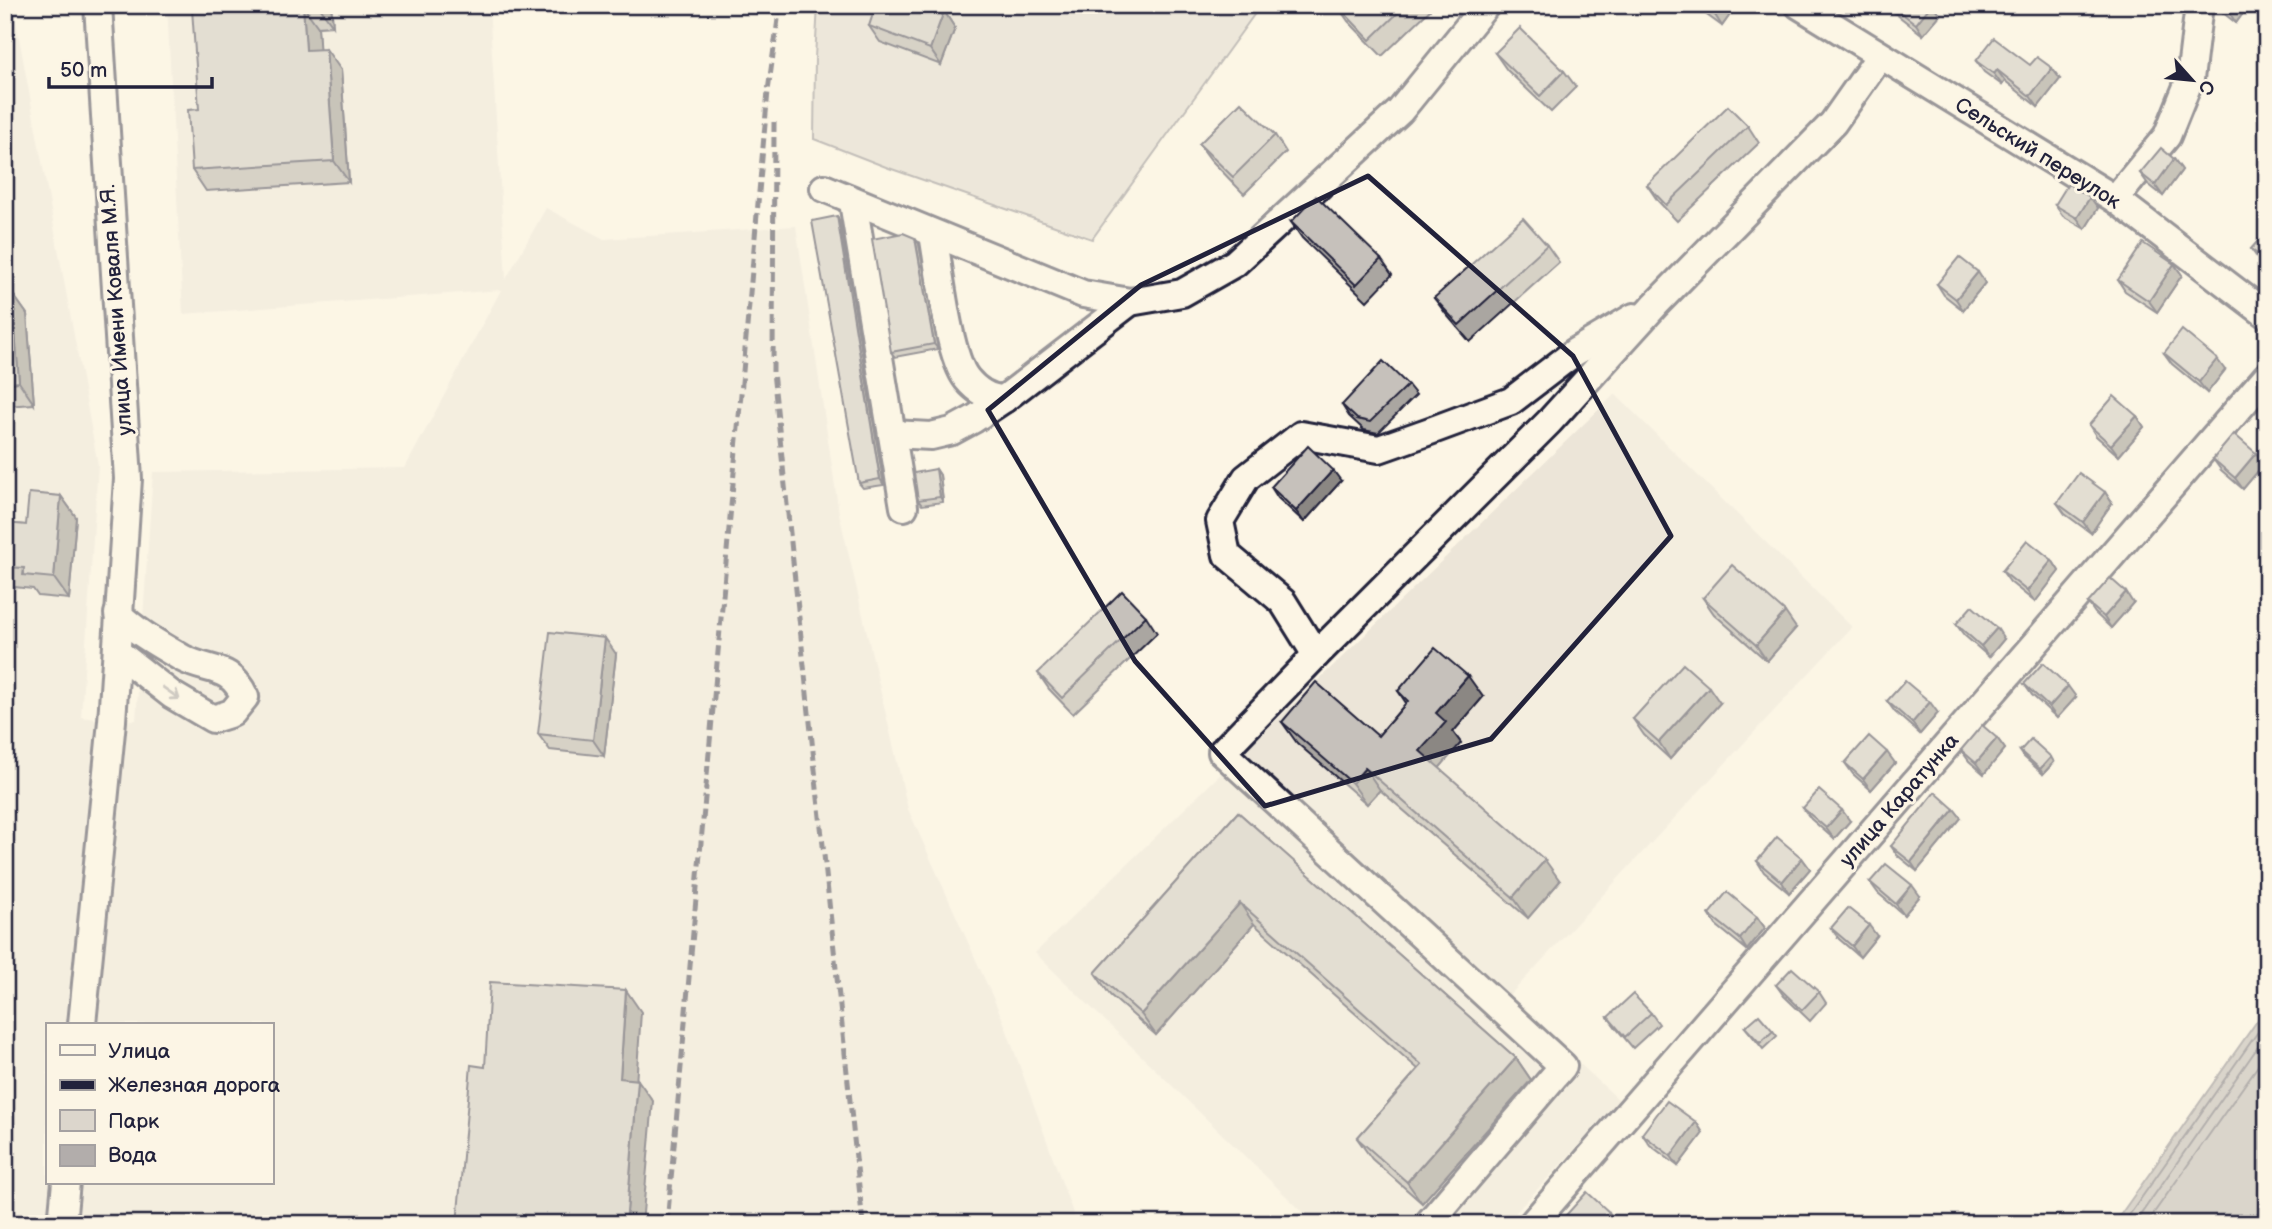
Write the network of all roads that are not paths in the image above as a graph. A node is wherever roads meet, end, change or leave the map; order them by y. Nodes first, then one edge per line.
1 (98, 5) edge
2 (1486, 5) edge
3 (2199, 5) edge
4 (1815, 10) edge
5 (1880, 56) junction
6 (824, 188) dead end
7 (2115, 199) junction
8 (853, 202) junction
9 (933, 234) junction
10 (1130, 302) junction
11 (1656, 304) junction
12 (2267, 314) edge
13 (2267, 376) edge
14 (1004, 399) junction
15 (892, 433) junction
16 (904, 507) dead end
17 (118, 614) junction
18 (117, 652) junction
19 (1317, 655) junction
20 (82, 1023) edge
21 (66, 1184) edge
22 (62, 1224) edge
23 (1428, 1224) edge
24 (1532, 1224) edge

1 - 17 street, улица Имени Коваля М.Я.
2 - 10 street
3 - 7 street
4 - 5 street, Сельский переулок
5 - 7 street, Сельский переулок
5 - 11 street
6 - 8 street
7 - 12 street, Сельский переулок
8 - 9 street
8 - 15 street
9 - 10 street
9 - 14 street
10 - 14 street
11 - 19 street
11 - 19 street
13 - 24 street, улица Каратунка
14 - 15 street
15 - 16 street
17 - 18 street, улица Имени Коваля М.Я.
18 -> 17 street
18 - 20 street, улица Имени Коваля М.Я.
19 - 23 street
21 - 22 street

